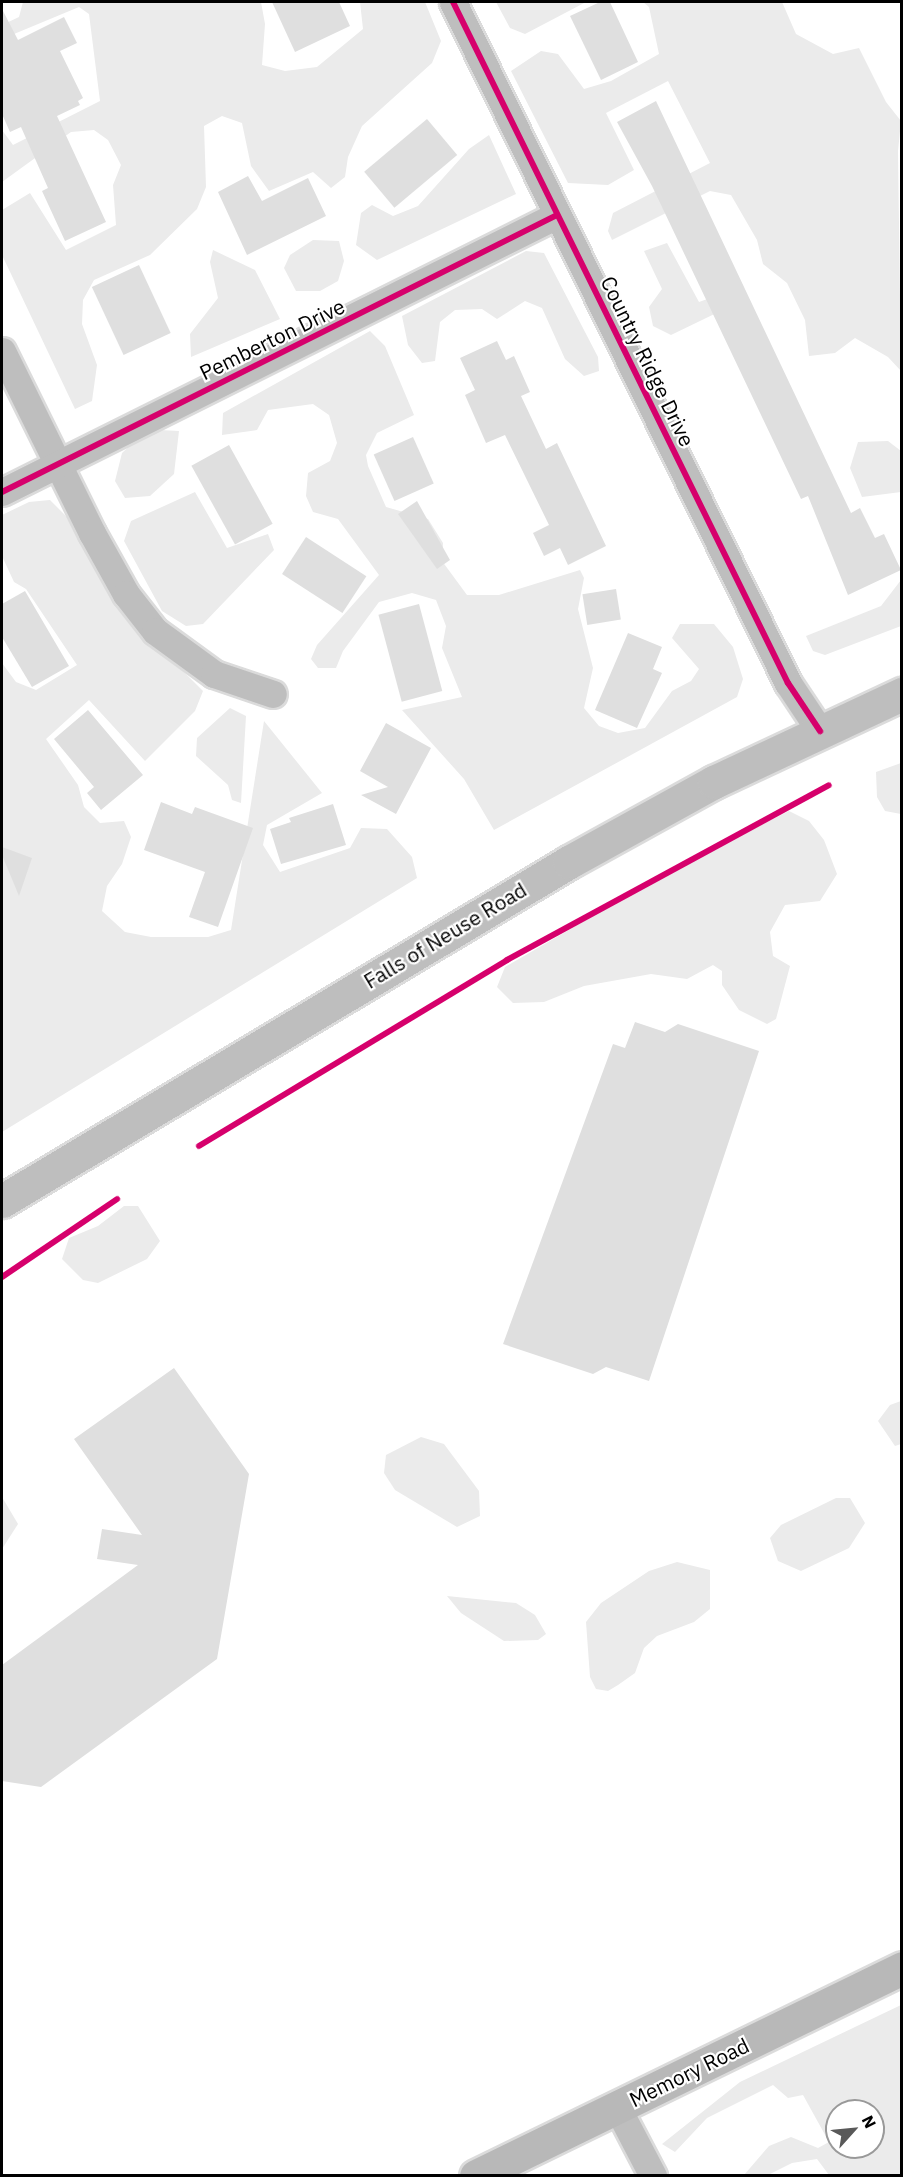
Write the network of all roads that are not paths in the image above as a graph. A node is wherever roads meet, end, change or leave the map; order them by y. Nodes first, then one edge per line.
1 (453, 2) edge
2 (557, 215) junction
3 (2, 351) edge
4 (59, 463) junction
5 (2, 492) edge
6 (273, 694) dead end
7 (902, 694) edge
8 (820, 730) junction
9 (2, 1201) edge
10 (902, 1968) edge
11 (618, 2107) junction
12 (476, 2175) edge
13 (653, 2175) edge

1 - 2 street, Country Ridge Drive
2 - 4 street, Pemberton Drive
2 - 8 street, Country Ridge Drive
3 - 4 street
4 - 5 street, Pemberton Drive
4 - 6 street
7 - 8 main road, Falls of Neuse Road
8 - 9 main road, Falls of Neuse Road
10 - 11 street, Memory Road
11 - 12 street, Memory Road
11 - 13 street

